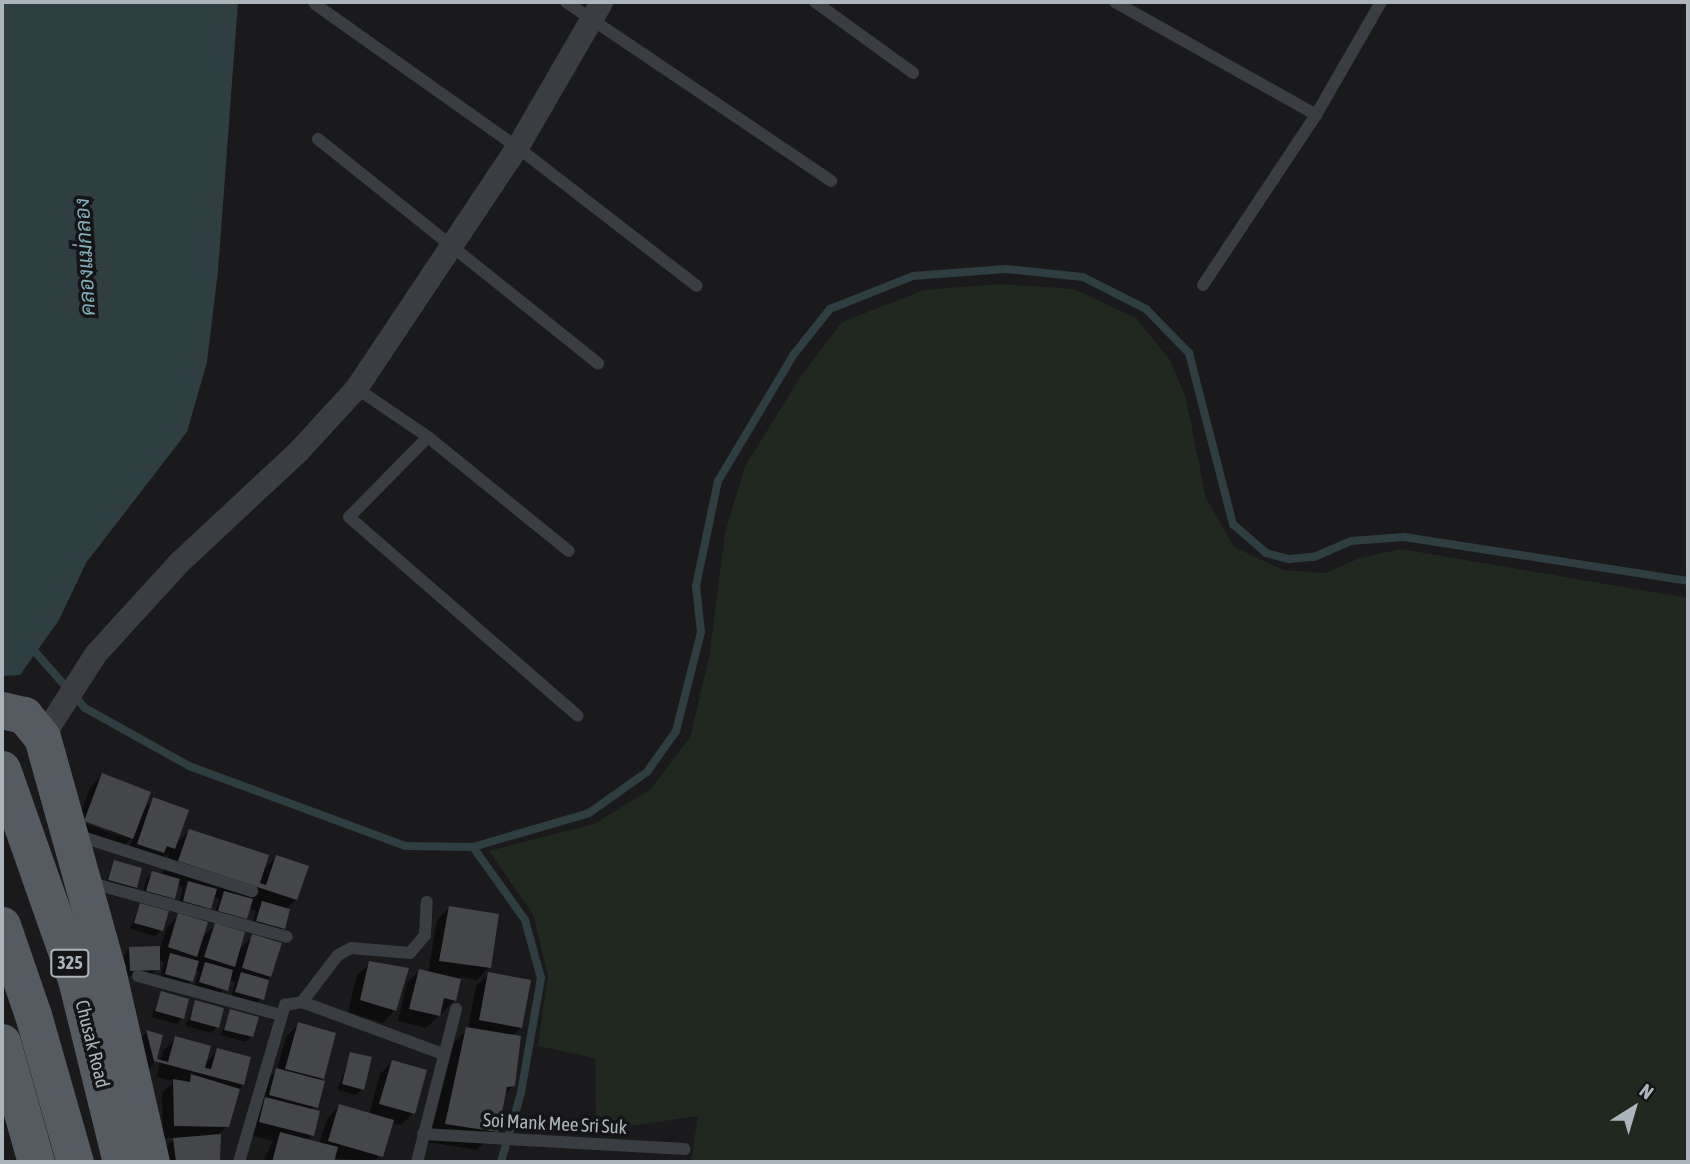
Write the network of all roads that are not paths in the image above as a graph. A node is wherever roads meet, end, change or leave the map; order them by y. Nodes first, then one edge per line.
1 (566, 2) edge
2 (815, 2) edge
3 (1115, 2) edge
4 (1381, 2) edge
5 (315, 4) dead end
6 (596, 10) edge
7 (913, 73) dead end
8 (1316, 115) junction
9 (318, 139) dead end
10 (517, 147) junction
11 (831, 181) dead end
12 (450, 245) junction
13 (1203, 285) dead end
14 (697, 286) dead end
15 (598, 363) dead end
16 (356, 388) junction
17 (428, 437) junction
18 (569, 551) dead end
19 (2, 710) edge
20 (578, 716) dead end
21 (49, 724) junction
22 (2, 769) edge
23 (69, 832) junction
24 (80, 880) junction
25 (252, 891) dead end
26 (427, 902) dead end
27 (2, 925) edge
28 (287, 937) dead end
29 (138, 976) dead end
30 (302, 1002) junction
31 (456, 1009) dead end
32 (281, 1015) junction
33 (2, 1042) edge
34 (443, 1054) junction
35 (423, 1134) junction
36 (685, 1149) dead end
37 (36, 1162) edge
38 (75, 1162) edge
39 (121, 1162) edge
40 (151, 1162) edge
41 (239, 1162) edge
42 (418, 1162) edge

1 - 6 lane
2 - 7 lane
3 - 8 lane
4 - 8 lane
5 - 10 lane
6 - 10 street
6 - 11 lane
8 - 13 lane
9 - 12 lane
10 - 12 street
10 - 14 lane
12 - 15 lane
12 - 16 street
16 - 17 lane
16 - 21 street
17 - 18 lane
17 - 20 lane
19 - 21 main road
21 - 23 main road
22 - 39 main road, Chusak Road / 325
23 - 24 main road
23 - 25 lane
24 - 28 lane
24 - 40 main road
26 - 30 lane
27 - 38 main road, 325
29 - 32 lane
30 - 32 lane
30 - 34 lane
31 - 34 lane
32 - 41 lane
33 - 37 main road
34 - 35 lane
35 - 36 lane, Soi Mank Mee Sri Suk
35 - 42 lane

